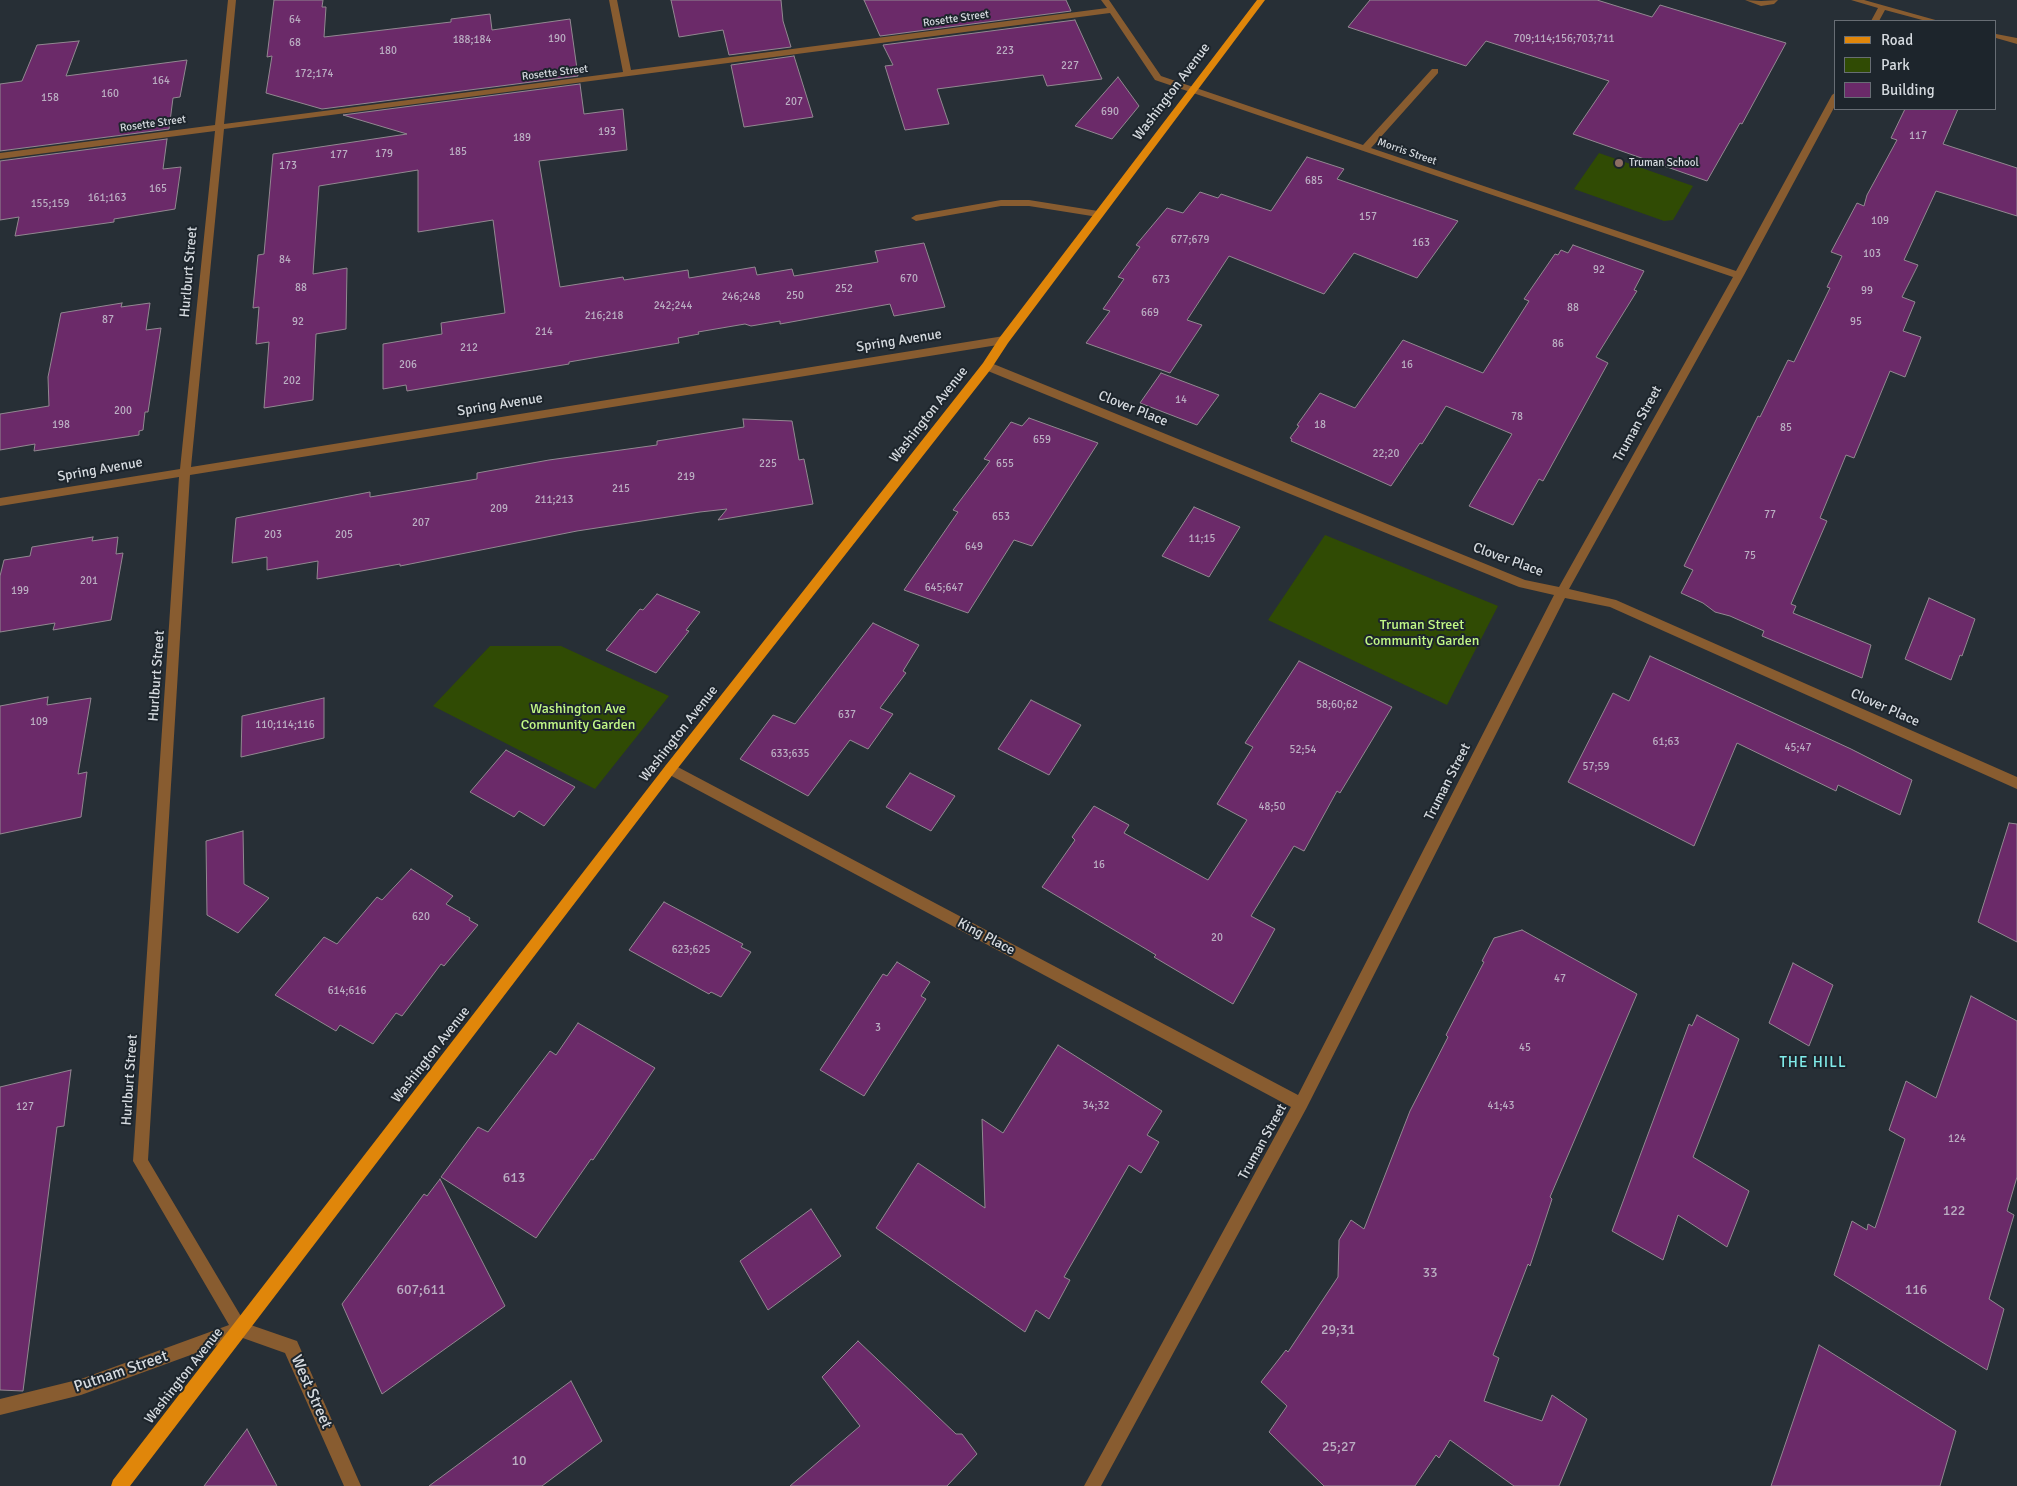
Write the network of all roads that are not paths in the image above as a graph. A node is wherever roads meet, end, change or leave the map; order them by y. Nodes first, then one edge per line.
1 (232, 0) edge
2 (613, 0) edge
3 (1106, 0) edge
4 (1261, 0) edge
5 (1749, 0) edge
6 (1774, 0) edge
7 (1855, 0) edge
8 (1882, 8) junction
9 (1112, 10) junction
10 (1876, 20) edge
11 (1931, 20) edge
12 (1997, 36) edge
13 (2017, 42) edge
14 (1435, 70) dead end
15 (628, 75) junction
16 (1192, 91) junction
17 (1834, 99) edge
18 (218, 127) junction
19 (1365, 149) junction
20 (0, 156) edge
21 (1098, 214) junction
22 (916, 218) dead end
23 (1739, 275) junction
24 (1004, 340) junction
25 (987, 366) junction
26 (185, 471) junction
27 (0, 502) edge
28 (1561, 593) junction
29 (670, 769) junction
30 (2017, 783) edge
31 (1301, 1104) junction
32 (240, 1329) junction
33 (0, 1407) edge
34 (119, 1486) edge
35 (353, 1486) edge
36 (1092, 1486) edge

1 - 18 street, Hurlburt Street
2 - 15 street
3 - 9 street, Morris Street
4 - 16 main road, Washington Avenue
5 - 6 street
7 - 8 street
8 - 10 street
8 - 11 street
9 - 15 street, Rosette Street
9 - 16 street, Morris Street
12 - 13 street
14 - 19 street
15 - 18 street, Rosette Street
16 - 19 street, Morris Street
16 - 21 main road, Washington Avenue
17 - 23 street, Truman Street
18 - 20 street, Rosette Street
18 - 26 street, Hurlburt Street
19 - 23 street, Morris Street
21 - 22 street
21 - 24 main road, Washington Avenue
23 - 28 street, Truman Street
24 - 25 main road, Washington Avenue
24 - 26 street, Spring Avenue
25 - 28 street, Clover Place
25 - 29 main road, Washington Avenue
26 - 27 street, Spring Avenue
26 - 32 street, Hurlburt Street
28 - 30 street, Clover Place
28 - 31 street, Truman Street
29 - 31 street, King Place
29 - 32 main road, Washington Avenue
31 - 36 street, Truman Street
32 - 33 street, Putnam Street
32 - 34 main road, Washington Avenue
32 - 35 street, West Street

